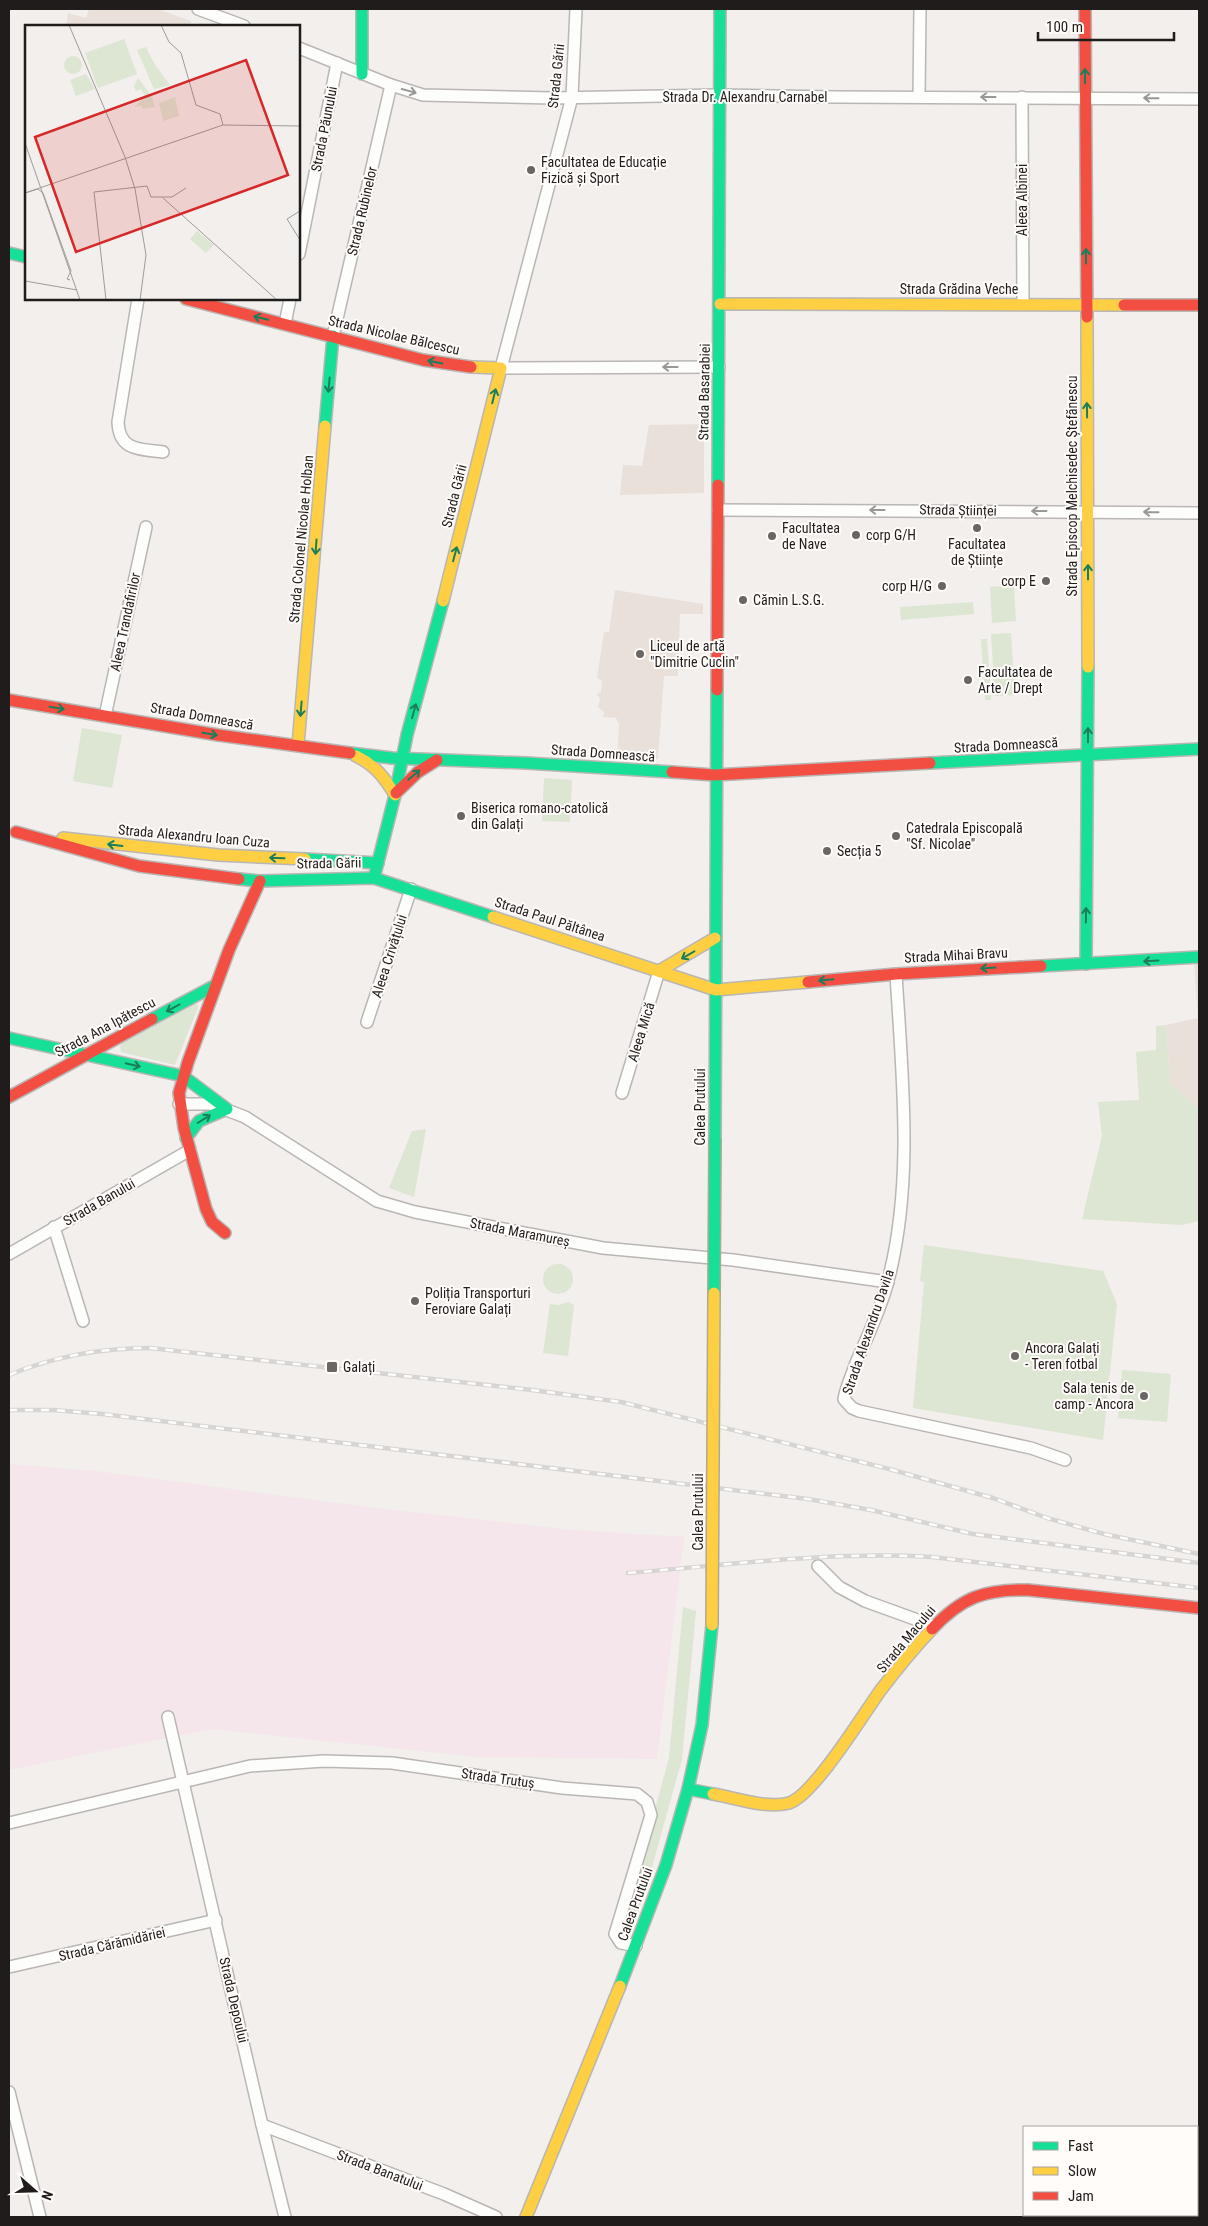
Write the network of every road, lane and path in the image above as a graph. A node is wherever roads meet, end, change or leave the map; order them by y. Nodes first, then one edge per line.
1 (198, 9) edge
2 (362, 9) edge
3 (576, 9) edge
4 (720, 9) edge
5 (920, 9) edge
6 (1085, 9) edge
7 (241, 25) edge
8 (300, 48) edge
9 (337, 64) junction
10 (362, 74) junction
11 (392, 85) junction
12 (720, 95) junction
13 (572, 97) junction
14 (919, 97) junction
15 (1022, 97) junction
16 (1086, 97) junction
17 (1199, 99) edge
18 (300, 249) edge
19 (9, 253) edge
20 (25, 257) edge
21 (138, 300) edge
22 (193, 300) edge
23 (290, 300) edge
24 (720, 304) junction
25 (1022, 304) junction
26 (1086, 305) junction
27 (1199, 305) edge
28 (285, 324) junction
29 (333, 336) junction
30 (719, 367) junction
31 (501, 368) junction
32 (163, 452) dead end
33 (718, 510) junction
34 (1088, 511) junction
35 (1199, 513) edge
36 (146, 527) dead end
37 (9, 700) edge
38 (105, 716) junction
39 (298, 745) junction
40 (1199, 750) edge
41 (346, 752) junction
42 (1088, 755) junction
43 (402, 758) junction
44 (437, 760) junction
45 (716, 775) junction
46 (395, 795) junction
47 (12, 831) edge
48 (378, 863) junction
49 (374, 878) junction
50 (260, 881) junction
51 (412, 889) junction
52 (715, 938) junction
53 (1199, 957) edge
54 (1086, 964) junction
55 (659, 971) junction
56 (896, 974) junction
57 (216, 985) junction
58 (716, 990) junction
59 (367, 1022) dead end
60 (9, 1038) edge
61 (85, 1055) junction
62 (183, 1076) junction
63 (622, 1093) dead end
64 (9, 1097) edge
65 (179, 1104) junction
66 (227, 1109) junction
67 (186, 1138) junction
68 (190, 1150) junction
69 (54, 1227) junction
70 (225, 1233) dead end
71 (9, 1254) edge
72 (888, 1282) junction
73 (83, 1321) dead end
74 (1065, 1460) dead end
75 (818, 1566) dead end
76 (1199, 1608) edge
77 (934, 1626) junction
78 (168, 1717) dead end
79 (184, 1783) junction
80 (688, 1789) junction
81 (9, 1823) edge
82 (216, 1920) junction
83 (636, 1946) junction
84 (9, 1968) edge
85 (9, 2092) edge
86 (262, 2125) junction
87 (40, 2217) edge
88 (286, 2217) edge
89 (496, 2217) edge
90 (526, 2217) edge

1 - 7 street
2 - 10 main road
3 - 13 street, Strada Gării
4 - 12 main road, Strada Basarabiei
5 - 14 street
16 -> 6 main road, Strada Episcop Melchisedec Ștefănescu
8 - 9 street, Strada Dr. Alexandru Carnabel
9 - 10 street, Strada Dr. Alexandru Carnabel
9 - 18 street, Strada Păunului
10 - 11 street, Strada Dr. Alexandru Carnabel
11 -> 13 street, Strada Dr. Alexandru Carnabel
11 - 29 street, Strada Rubinelor
12 - 13 street, Strada Dr. Alexandru Carnabel
12 - 14 street, Strada Dr. Alexandru Carnabel
12 - 24 main road, Strada Basarabiei
13 - 31 street, Strada Gării
15 -> 14 street, Strada Dr. Alexandru Carnabel
15 - 16 street, Strada Dr. Alexandru Carnabel
15 - 25 street, Aleea Albinei
17 -> 16 street, Strada Dr. Alexandru Carnabel
26 -> 16 main road, Strada Episcop Melchisedec Ștefănescu
19 - 20 main road
21 - 32 street
28 -> 22 main road, Strada Nicolae Bălcescu
23 - 28 street
24 - 25 main road, Strada Grădina Veche
24 - 30 main road, Strada Basarabiei
25 - 26 main road, Strada Grădina Veche
26 - 27 main road, Strada Grădina Veche
34 -> 26 main road, Strada Episcop Melchisedec Ștefănescu
28 - 29 main road, Strada Nicolae Bălcescu
31 -> 29 main road, Strada Nicolae Bălcescu
29 -> 39 main road, Strada Colonel Nicolae Holban
30 -> 31 street, Strada Nicolae Bălcescu
30 - 33 main road, Strada Basarabiei
43 -> 31 main road, Strada Gării
34 -> 33 street, Strada Științei
33 - 45 main road, Strada Basarabiei
35 -> 34 street, Strada Științei
42 -> 34 main road, Strada Episcop Melchisedec Ștefănescu
36 - 38 street, Aleea Trandafirilor
37 -> 38 main road, Strada Domnească
38 -> 39 main road, Strada Domnească
39 - 41 main road, Strada Domnească
40 - 42 main road, Strada Domnească
41 - 43 main road, Strada Domnească
41 - 46 main road
42 - 45 main road, Strada Domnească
54 -> 42 main road, Strada Episcop Melchisedec Ștefănescu
43 - 44 main road, Strada Domnească
43 - 46 main road, Strada Gării
44 - 45 main road, Strada Domnească
46 -> 44 main road
45 - 52 main road, Calea Prutului
46 - 48 main road, Strada Gării
48 -> 47 main road, Strada Alexandru Ioan Cuza
47 - 50 main road, Strada Gării
48 - 49 main road, Strada Gării
49 - 50 main road, Strada Gării
49 - 51 main road, Strada Paul Păltânea
50 - 57 main road
51 - 55 main road, Strada Paul Păltânea
51 - 59 street, Aleea Crivățului
52 -> 55 main road
52 - 58 main road, Calea Prutului
53 -> 54 main road, Strada Mihai Bravu
54 -> 56 main road, Strada Mihai Bravu
55 - 58 main road, Strada Paul Păltânea
55 - 63 street, Aleea Mică
56 -> 58 main road, Strada Mihai Bravu
56 - 72 street, Strada Alexandru Davila
57 -> 61 main road, Strada Ana Ipătescu
57 - 62 main road
58 - 80 main road, Calea Prutului, bridge
60 - 61 main road
61 -> 62 main road
61 - 64 main road, Strada Ana Ipătescu
62 - 65 main road
62 - 66 main road
65 - 66 street, Strada Maramureș
65 - 67 main road
67 -> 66 main road
66 - 72 street, Strada Maramureș
67 - 68 main road
68 - 69 street, Strada Banului
68 - 70 main road
69 - 71 street, Strada Banului
69 - 73 street
72 - 74 street, Strada Alexandru Davila
75 - 77 street
76 - 77 main road, Strada Macului
77 - 80 main road, Strada Macului
78 - 79 street, Strada Depoului
79 - 81 street
79 - 82 street, Strada Depoului
79 - 83 street, Strada Trutuș
80 - 83 main road, Calea Prutului
82 - 84 street, Strada Cărămidăriei
82 - 86 street, Strada Depoului
83 - 90 main road, Calea Prutului
85 - 87 street
86 - 88 street, Strada Depoului
86 - 89 street, Strada Banatului

